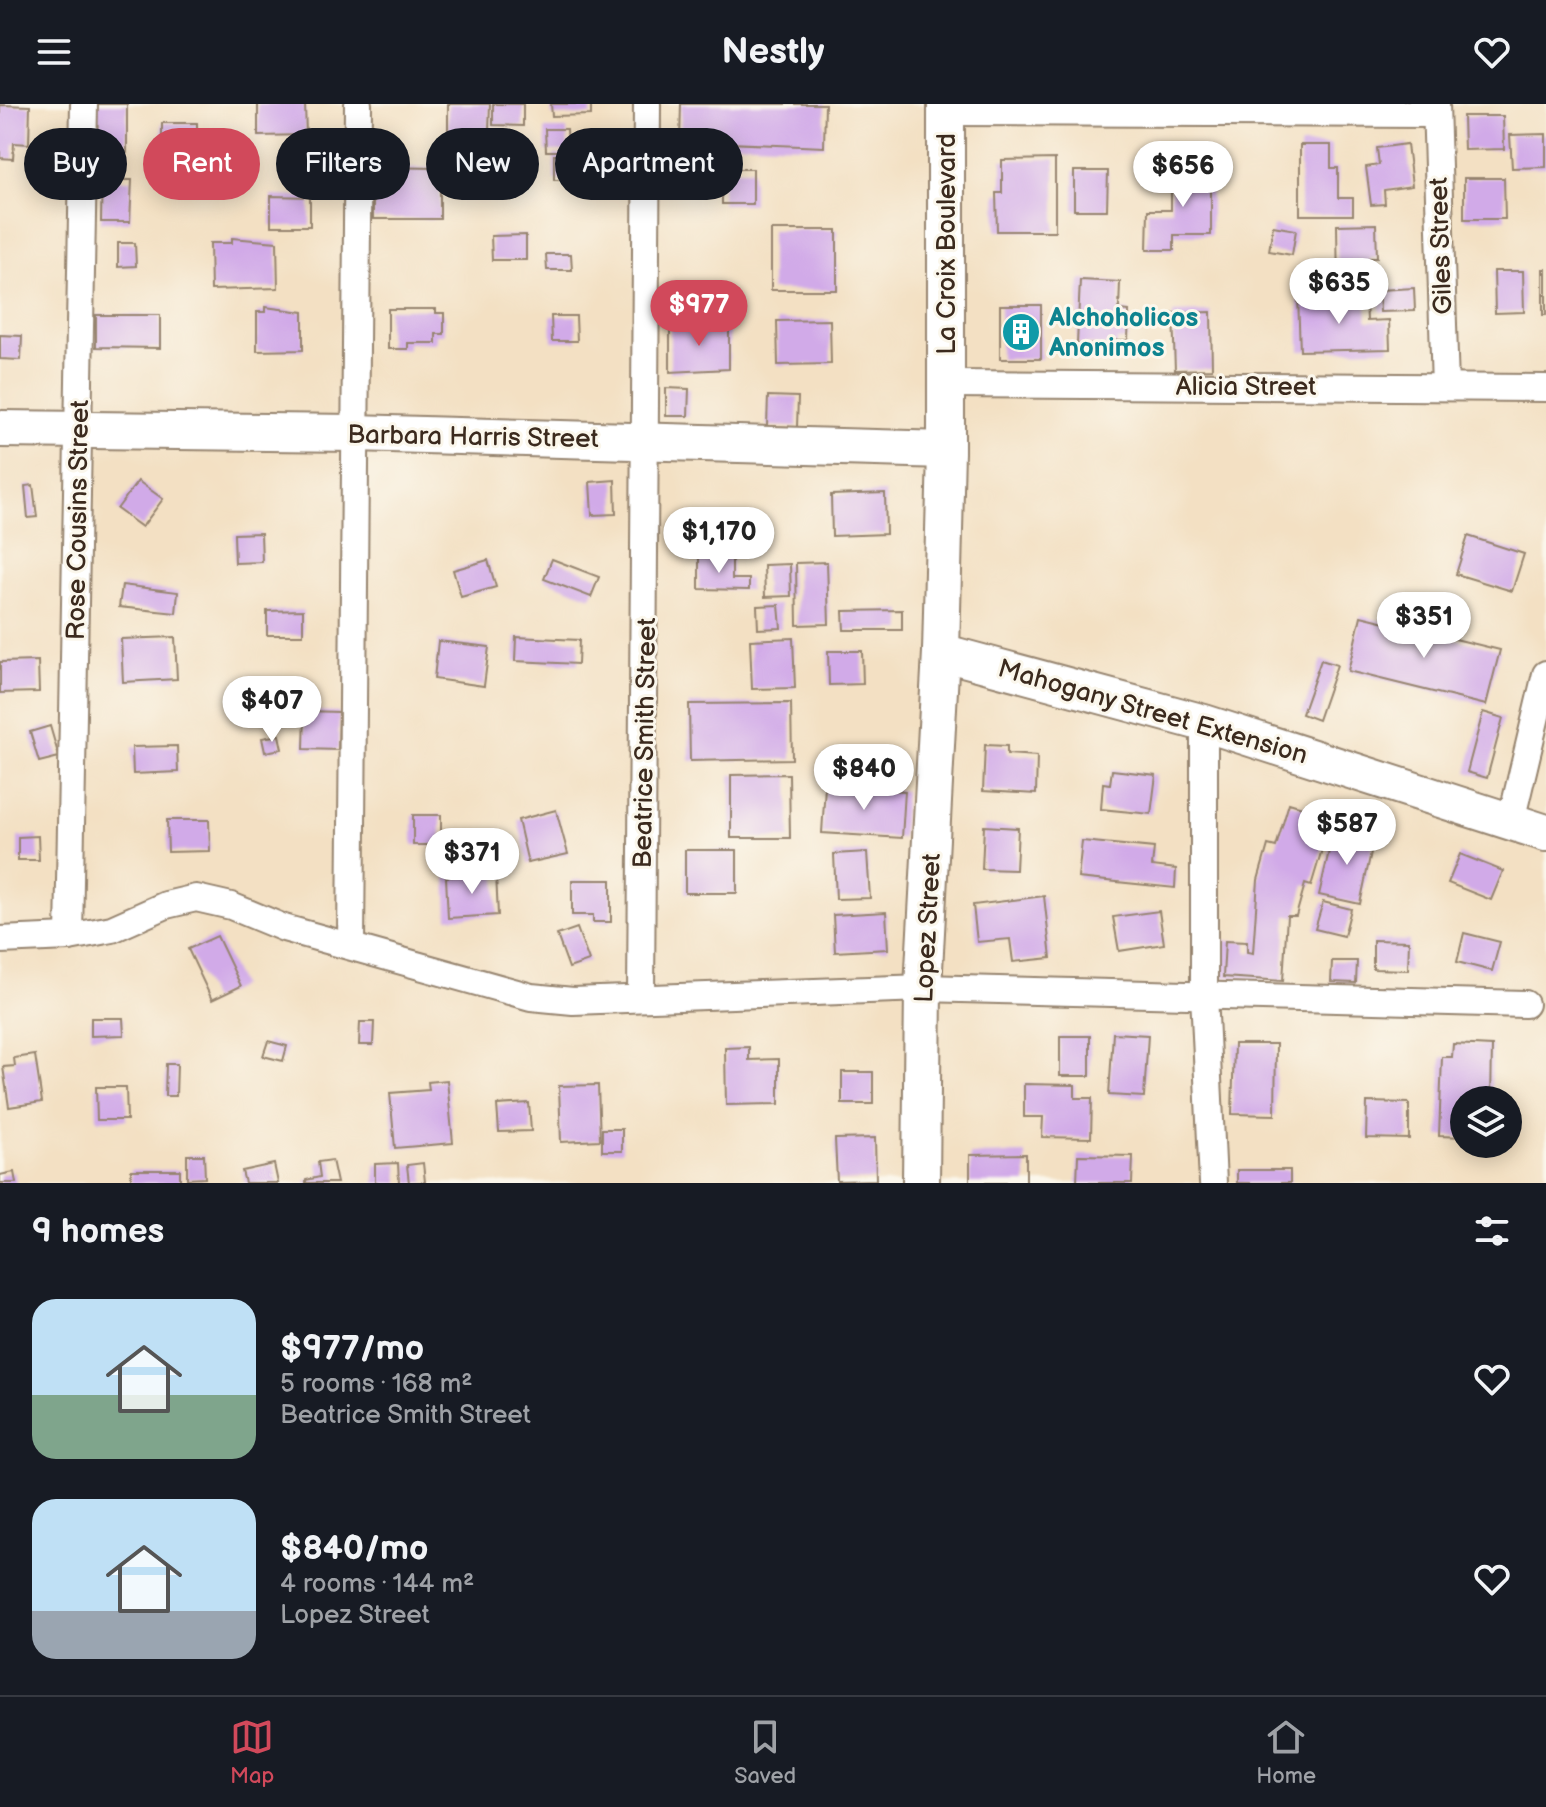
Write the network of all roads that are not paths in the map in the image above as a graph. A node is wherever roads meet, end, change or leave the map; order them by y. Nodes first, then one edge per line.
1 (84, 104) edge
2 (358, 104) edge
3 (647, 104) edge
4 (946, 108) edge
5 (1436, 109) edge
6 (946, 384) junction
7 (1445, 387) junction
8 (1546, 388) edge
9 (0, 429) edge
10 (79, 429) junction
11 (355, 433) junction
12 (647, 441) junction
13 (946, 450) junction
14 (941, 652) junction
15 (1546, 674) edge
16 (1204, 723) junction
17 (1511, 821) junction
18 (1546, 833) edge
19 (69, 937) junction
20 (0, 940) edge
21 (351, 946) junction
22 (923, 988) junction
23 (1204, 994) junction
24 (641, 998) junction
25 (1525, 1004) dead end
26 (921, 1183) edge
27 (1213, 1183) edge

1 - 10 street, Rose Cousins Street
2 - 11 street
3 - 12 street, Beatrice Smith Street
4 - 5 street
4 - 6 street, La Croix Boulevard
5 - 7 street, Giles Street
6 - 7 street, Alicia Street
6 - 13 street, Lopez Street
7 - 8 street, Alicia Street
9 - 10 street, Barbara Harris Street
10 - 11 street, Barbara Harris Street
10 - 19 street, Rose Cousins Street
11 - 12 street, Barbara Harris Street
11 - 21 street
12 - 13 street, Barbara Harris Street
12 - 24 street, Beatrice Smith Street
13 - 14 street, Lopez Street
14 - 16 street, Mahogany Street Extension
14 - 22 street, Lopez Street
15 - 17 street
16 - 17 street, Mahogany Street Extension
16 - 23 street
17 - 18 street, Mahogany Street Extension
19 - 20 street
19 - 21 street
21 - 24 street
22 - 23 street
22 - 24 street
22 - 26 street, Lopez Street
23 - 25 street
23 - 27 street

